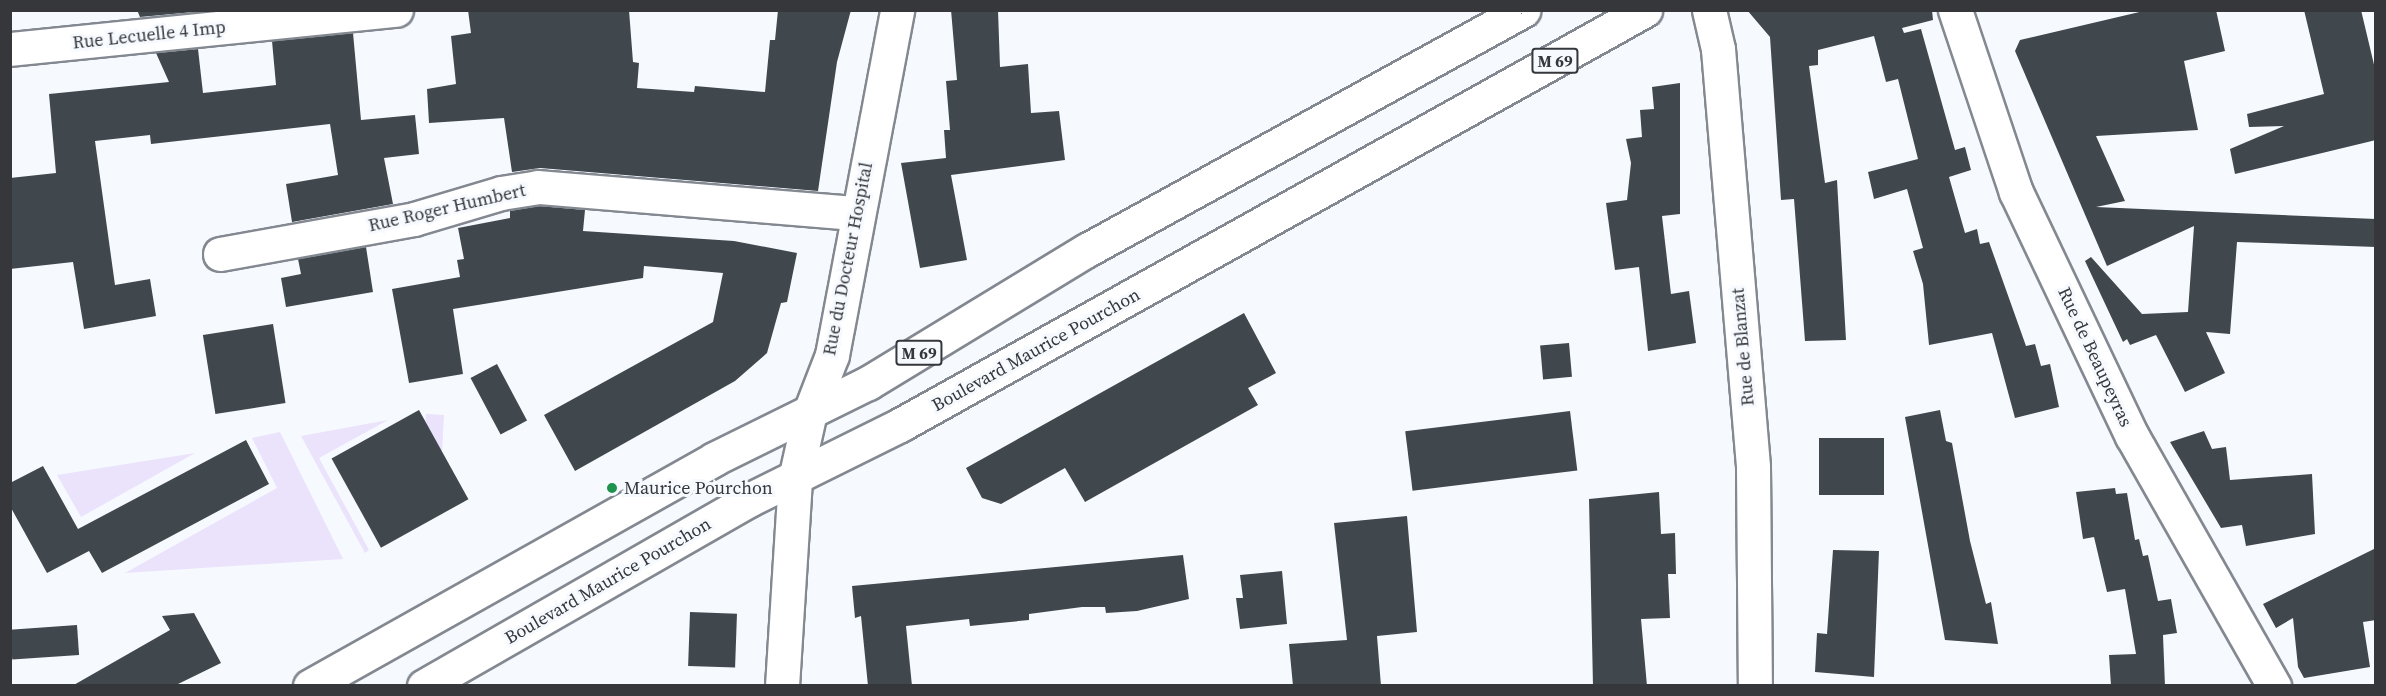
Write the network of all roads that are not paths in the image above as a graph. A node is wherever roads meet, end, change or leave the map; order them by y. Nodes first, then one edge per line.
1 (396, 10) edge
2 (897, 10) edge
3 (1523, 10) edge
4 (1645, 10) edge
5 (1709, 10) edge
6 (1955, 10) edge
7 (10, 49) edge
8 (856, 213) junction
9 (220, 254) dead end
10 (810, 412) junction
11 (795, 479) junction
12 (310, 686) edge
13 (424, 686) edge
14 (782, 686) edge
15 (1755, 686) edge
16 (2274, 686) edge

1 - 7 street, Rue Lecuelle 4 Imp
2 - 8 street, Rue du Docteur Hospital
3 - 10 street, M 69
4 - 11 street, Boulevard Maurice Pourchon / M 69
5 - 15 street, Rue de Blanzat
6 - 16 street, Rue de Beaupeyras
8 - 9 street, Rue Roger Humbert
8 - 10 street, Rue du Docteur Hospital
10 - 11 street, Rue du Docteur Hospital
10 - 12 street, M 69
11 - 13 street, Boulevard Maurice Pourchon / M 69
11 - 14 street, Rue du Docteur Hospital

